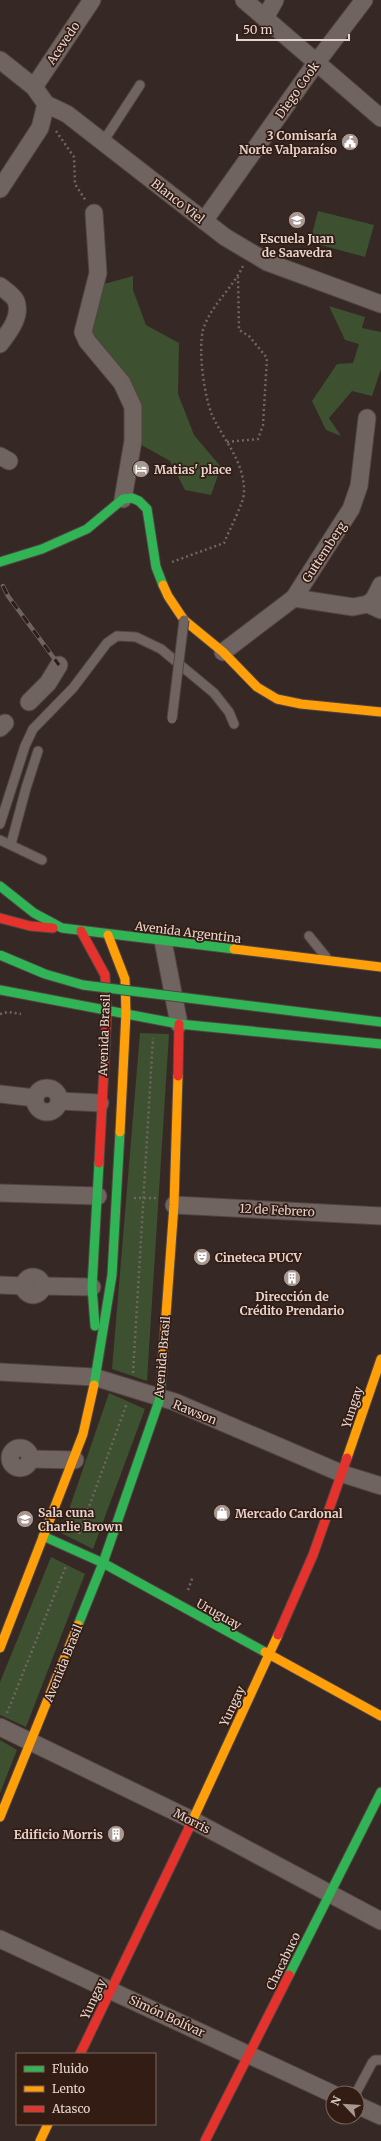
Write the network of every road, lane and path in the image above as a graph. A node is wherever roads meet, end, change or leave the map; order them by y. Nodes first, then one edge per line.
1 (92, 0) edge
2 (244, 0) edge
3 (275, 0) edge
4 (364, 0) edge
5 (265, 18) junction
6 (0, 60) edge
7 (316, 63) junction
8 (140, 85) dead end
9 (34, 86) junction
10 (45, 111) junction
11 (381, 118) edge
12 (103, 142) junction
13 (0, 189) edge
14 (94, 213) joint
15 (204, 221) junction
16 (0, 286) edge
17 (381, 304) edge
18 (0, 344) edge
19 (367, 418) dead end
20 (227, 442) junction
21 (123, 499) junction
22 (0, 562) edge
23 (156, 567) junction
24 (381, 585) edge
25 (294, 598) junction
26 (374, 607) edge
27 (184, 620) junction
28 (223, 652) junction
29 (59, 665) dead end
30 (29, 702) dead end
31 (381, 712) edge
32 (172, 719) dead end
33 (234, 724) dead end
34 (38, 751) dead end
35 (0, 824) edge
36 (0, 840) edge
37 (12, 844) junction
38 (42, 860) dead end
39 (2, 888) edge
40 (0, 918) edge
41 (62, 928) junction
42 (81, 932) junction
43 (108, 935) junction
44 (309, 936) dead end
45 (163, 941) junction
46 (0, 955) edge
47 (329, 961) junction
48 (381, 967) edge
49 (0, 990) edge
50 (16, 995) junction
51 (6, 999) dead end
52 (107, 1011) junction
53 (126, 1013) junction
54 (381, 1022) edge
55 (179, 1024) junction
56 (381, 1044) edge
57 (0, 1094) edge
58 (100, 1103) junction
59 (0, 1193) edge
60 (98, 1196) junction
61 (116, 1197) junction
62 (174, 1201) junction
63 (381, 1216) edge
64 (0, 1285) edge
65 (92, 1287) junction
66 (97, 1359) junction
67 (381, 1359) edge
68 (0, 1372) edge
69 (94, 1377) junction
70 (160, 1398) junction
71 (5, 1456) edge
72 (75, 1460) junction
73 (343, 1474) junction
74 (381, 1486) edge
75 (43, 1536) junction
76 (103, 1563) junction
77 (0, 1648) edge
78 (269, 1655) junction
79 (381, 1716) edge
80 (0, 1726) edge
81 (32, 1741) junction
82 (381, 1792) edge
83 (0, 1817) edge
84 (192, 1820) junction
85 (330, 1894) junction
86 (381, 1920) edge
87 (0, 1939) edge
88 (110, 1990) junction
89 (80, 2053) edge
90 (250, 2054) junction
91 (381, 2060) edge
92 (360, 2085) edge
93 (325, 2090) edge
94 (365, 2109) edge
95 (381, 2116) edge
96 (48, 2125) edge
97 (208, 2140) edge
98 (40, 2141) edge

1 - 9 street, Acevedo
2 - 5 street
3 - 5 street
4 - 7 street, Diego Cook
5 - 7 street
6 - 9 street
7 - 11 street
7 - 15 street, Diego Cook
8 - 12 lane
9 - 10 street
10 - 12 street, Blanco Viel
10 - 13 street
10 - 14 path
12 - 15 street, Blanco Viel
14 - 21 street
15 - 17 street, Blanco Viel
16 - 18 street
19 - 25 street, Guttemberg
20 - 20 path
20 - 23 path
21 - 22 main road
21 - 23 main road
23 - 27 main road
24 - 26 street
25 - 26 street
25 - 28 street, Guttemberg
27 - 28 main road
27 - 32 lane, bridge
28 - 31 main road
29 - 30 street
33 - 35 lane
34 - 37 lane
36 - 37 lane
37 - 38 lane
39 - 41 main road, Avenida Argentina
40 - 41 main road
41 - 42 main road, Avenida Argentina
42 - 43 main road, Avenida Argentina
42 - 52 main road, Avenida Brasil
43 - 45 main road, Avenida Argentina
43 - 53 main road, Avenida Brasil
44 - 47 lane
45 - 47 main road, Avenida Argentina
45 - 55 street, Avenida Brasil
46 - 54 main road, bridge
47 - 48 main road, Avenida Argentina
49 - 50 main road
50 - 51 main road
50 - 52 main road
52 - 53 main road
52 - 58 main road, Avenida Brasil
53 - 55 main road
53 - 61 main road, Avenida Brasil
55 - 56 main road
55 - 62 main road, Avenida Brasil
57 - 58 street
58 - 60 main road, Avenida Brasil
59 - 60 street
60 - 65 main road, Avenida Brasil
61 - 62 path
61 - 66 main road, Avenida Brasil
62 - 63 street, 12 de Febrero
62 - 70 main road, Avenida Brasil
64 - 65 street
65 - 66 main road, Avenida Brasil
66 - 69 main road, Avenida Brasil
67 - 73 main road, Yungay
68 - 69 street, Rawson
69 - 70 street, Rawson
69 - 72 main road, Avenida Brasil
70 - 73 street, Rawson
70 - 76 main road, Avenida Brasil
71 - 72 street
72 - 75 main road, Avenida Brasil
73 - 74 street, Rawson
73 - 78 main road, Yungay
75 - 76 main road, Uruguay
75 - 77 main road, Avenida Brasil
76 - 78 main road, Uruguay
76 - 81 main road, Avenida Brasil
78 - 79 main road, Uruguay
78 - 84 main road, Yungay
80 - 81 street, Morris
81 - 83 main road, Avenida Brasil
81 - 84 street, Morris
82 - 85 main road, Chacabuco
84 - 85 street, Morris
84 - 88 main road, Yungay
85 - 86 street, Morris
85 - 90 main road, Chacabuco
87 - 88 street, Simón Bolívar
88 - 89 main road, Yungay
88 - 90 street, Simón Bolívar
90 - 93 street, Simón Bolívar
90 - 97 main road, Chacabuco
91 - 92 lane
94 - 95 street
96 - 98 main road

